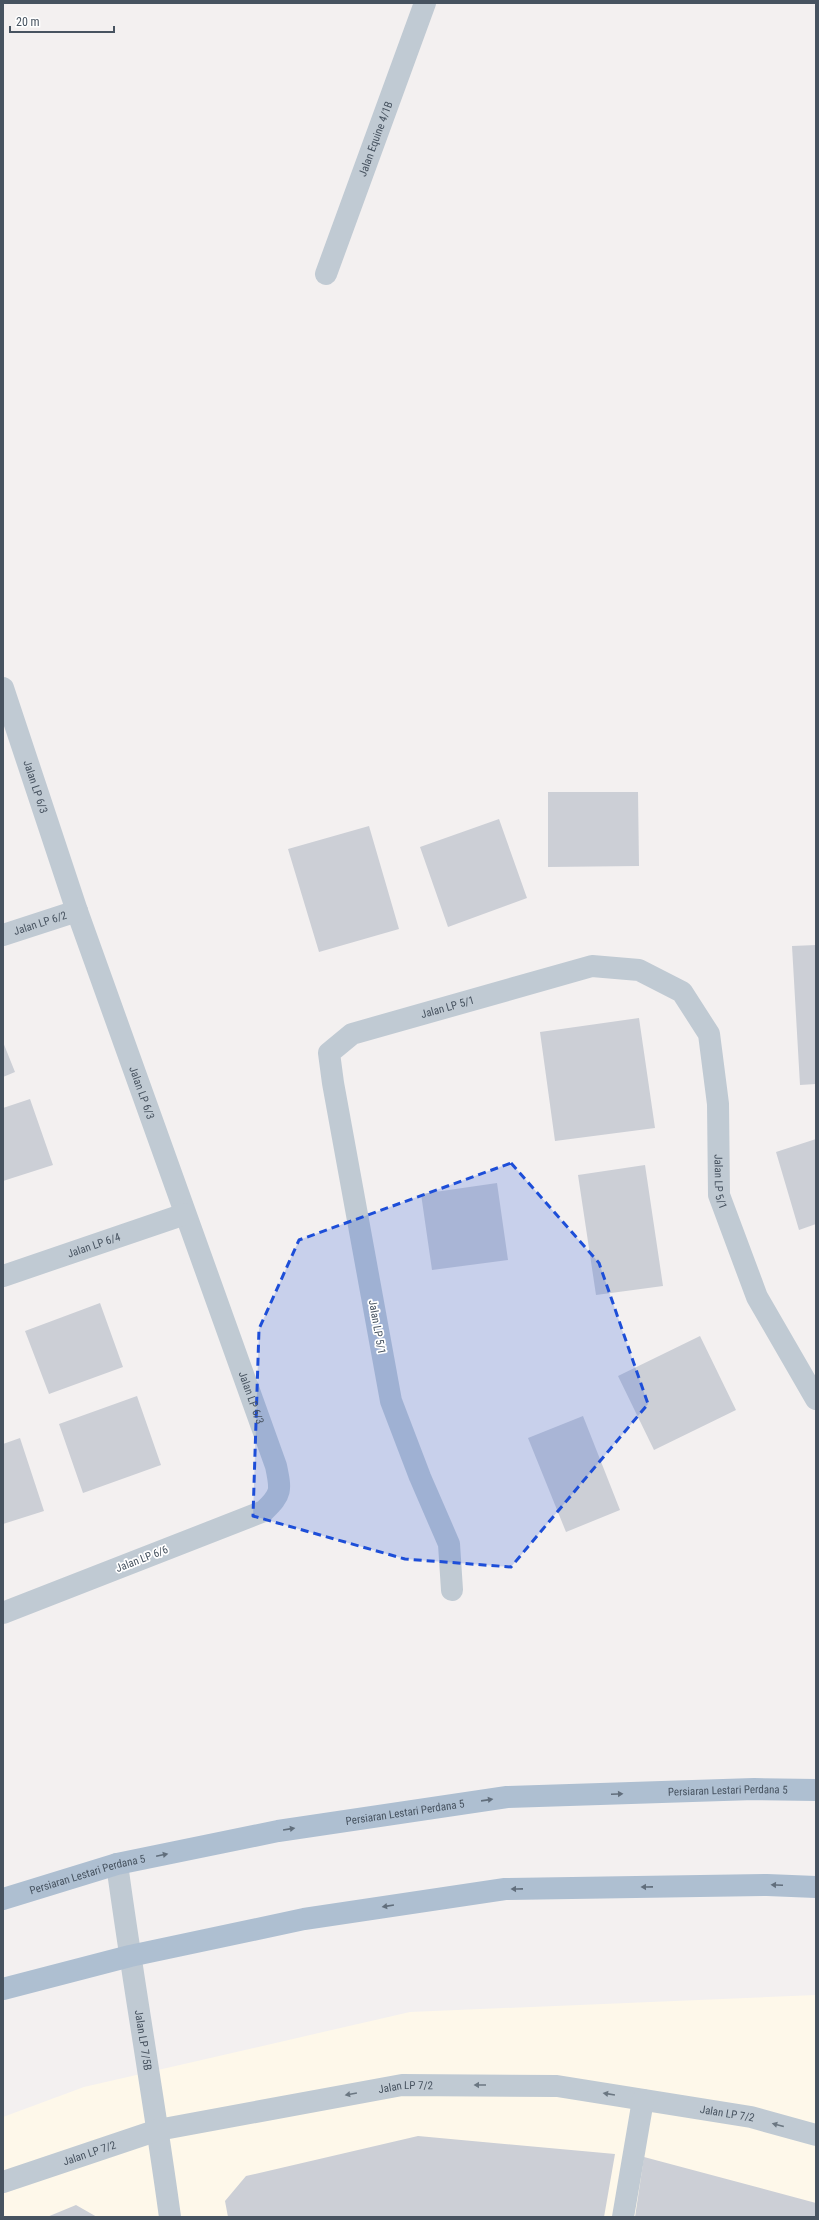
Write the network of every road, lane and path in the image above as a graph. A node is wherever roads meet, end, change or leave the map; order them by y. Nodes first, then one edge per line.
1 (425, 3) edge
2 (326, 274) dead end
3 (3, 688) edge
4 (77, 911) junction
5 (3, 935) edge
6 (185, 1214) junction
7 (3, 1276) edge
8 (816, 1399) edge
9 (277, 1498) joint
10 (452, 1590) dead end
11 (3, 1613) edge
12 (816, 1790) edge
13 (117, 1864) junction
14 (816, 1886) edge
15 (3, 1899) edge
16 (130, 1956) junction
17 (3, 1990) edge
18 (643, 2100) junction
19 (158, 2130) junction
20 (816, 2135) edge
21 (3, 2182) edge
22 (170, 2217) edge
23 (623, 2217) edge

1 - 2 street, Jalan Equine 4/1B
3 - 4 street, Jalan LP 6/3
4 - 5 street, Jalan LP 6/2
4 - 6 street, Jalan LP 6/3
6 - 7 street, Jalan LP 6/4
6 - 9 street, Jalan LP 6/3
8 - 10 street, Jalan LP 5/1
9 - 11 street, Jalan LP 6/6
13 -> 12 main road, Persiaran Lestari Perdana 5
13 - 15 main road, Persiaran Lestari Perdana 5
13 - 16 street, Jalan LP 7/5B
14 -> 16 main road
16 - 17 main road
16 - 19 street, Jalan LP 7/5B
18 -> 19 street, Jalan LP 7/2
20 -> 18 street, Jalan LP 7/2
18 - 23 street
19 - 21 street, Jalan LP 7/2
19 - 22 street, Jalan LP 7/5B

